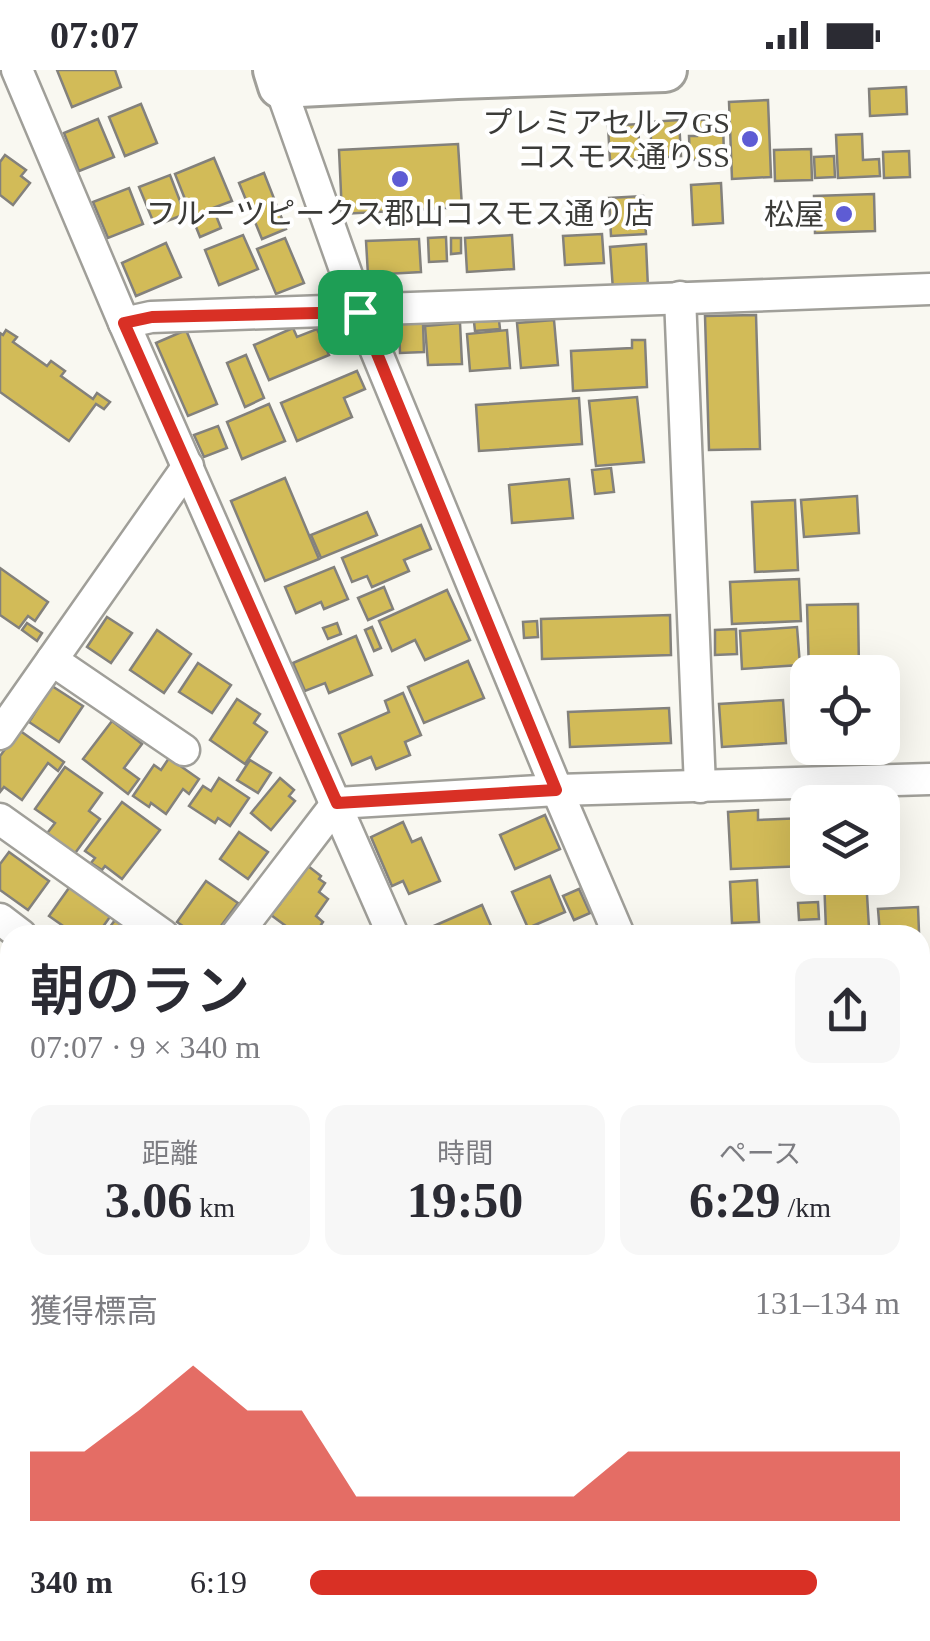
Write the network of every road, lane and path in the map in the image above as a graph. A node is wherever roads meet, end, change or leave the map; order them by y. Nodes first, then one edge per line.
1 (17, 70) edge
2 (665, 70) edge
3 (457, 73) edge
4 (277, 78) edge
5 (930, 289) edge
6 (680, 297) junction
7 (360, 312) junction
8 (124, 323) junction
9 (188, 466) junction
10 (52, 660) junction
11 (0, 734) edge
12 (184, 750) dead end
13 (930, 780) edge
14 (700, 787) junction
15 (556, 790) junction
16 (337, 803) junction
17 (0, 819) edge
18 (149, 925) edge
19 (244, 925) edge
20 (389, 925) edge
21 (615, 925) edge

1 - 8 street
2 - 3 street
3 - 4 street
4 - 7 street
5 - 6 street
6 - 7 street
6 - 14 street
7 - 8 street
7 - 15 street
8 - 9 street
9 - 10 street
9 - 16 street
10 - 11 street
10 - 12 street
13 - 14 street
14 - 15 street
15 - 16 street
15 - 21 street
16 - 19 street
16 - 20 street
17 - 18 street

